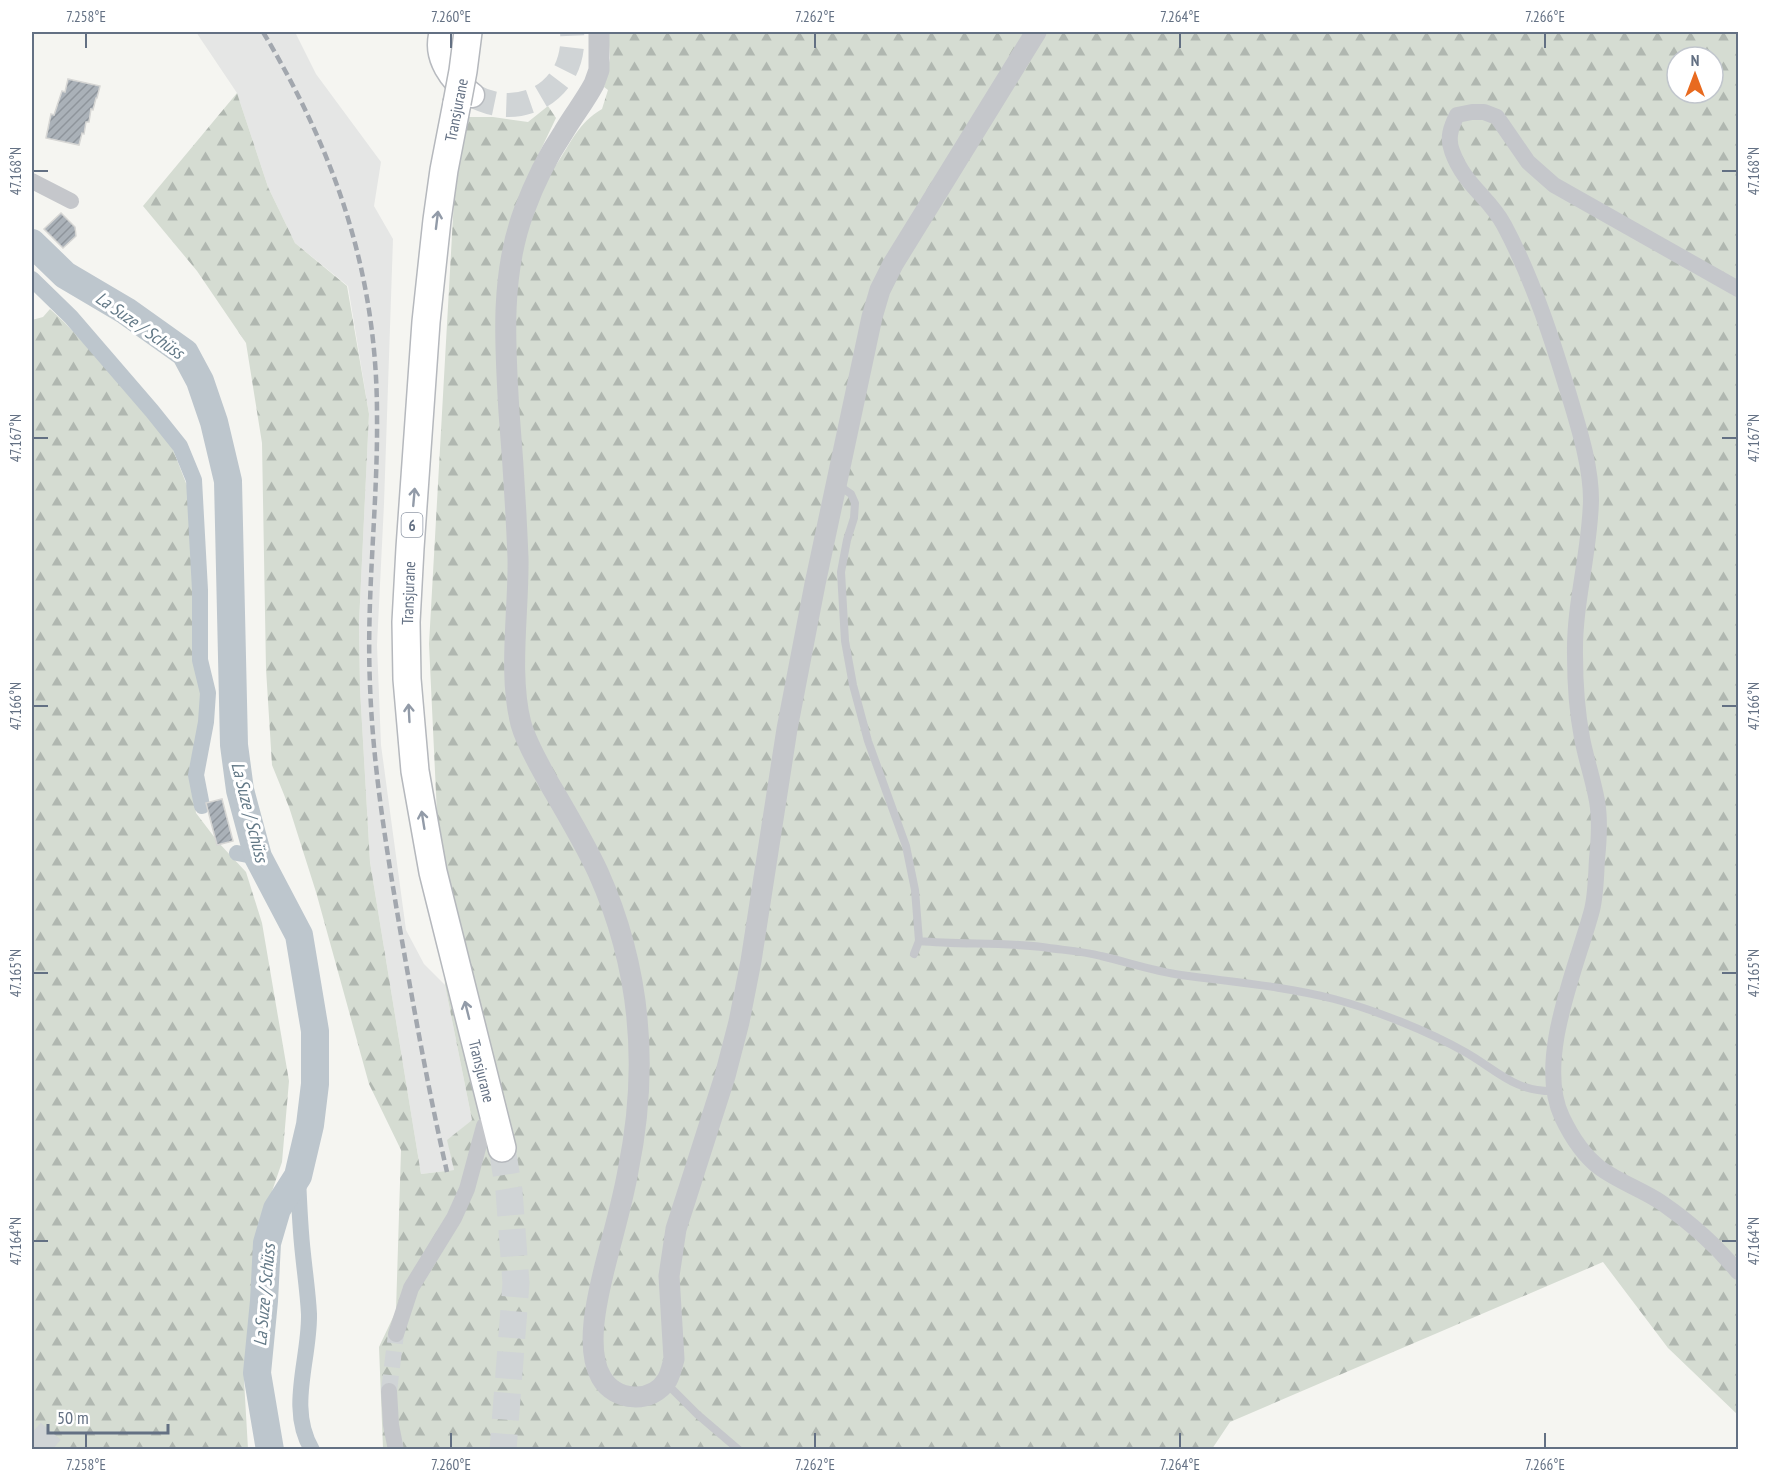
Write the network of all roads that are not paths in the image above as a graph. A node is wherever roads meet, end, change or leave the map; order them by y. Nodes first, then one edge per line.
1 (442, 32) edge
2 (450, 32) edge
3 (468, 32) edge
4 (599, 32) edge
5 (1036, 32) edge
6 (468, 93) junction
7 (32, 181) edge
8 (71, 201) dead end
9 (1738, 289) edge
10 (837, 485) junction
11 (919, 940) junction
12 (914, 954) dead end
13 (1554, 1091) junction
14 (487, 1115) junction
15 (502, 1148) tunnel mouth
16 (1738, 1272) edge
17 (396, 1334) tunnel mouth
18 (666, 1383) junction
19 (389, 1391) tunnel mouth
20 (396, 1449) edge
21 (739, 1449) edge

1 - 6 main road
2 - 6 main road
3 - 6 main road, Transjurane / 6, bridge
4 - 18 street
5 - 10 street
14 -> 6 main road, Transjurane / 6
7 - 8 street
9 - 13 street
10 - 11 lane
10 - 18 street
11 - 12 lane
11 - 13 lane
13 - 16 street
14 - 15 main road, Transjurane / 6
14 - 17 street
18 - 21 lane
19 - 20 street

